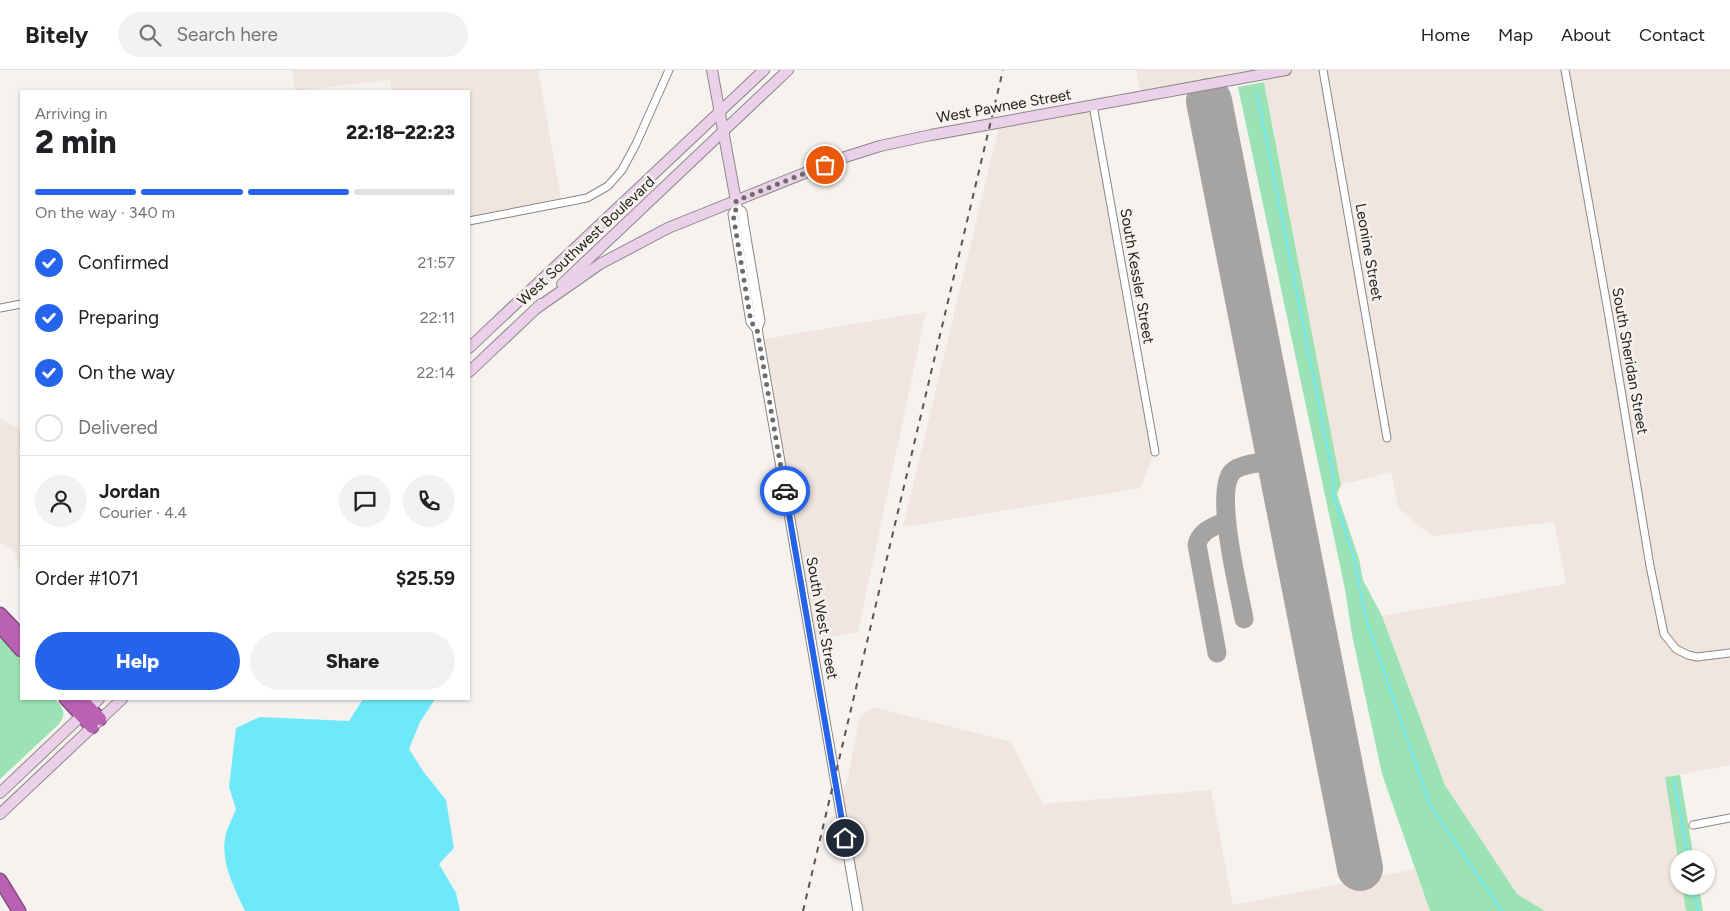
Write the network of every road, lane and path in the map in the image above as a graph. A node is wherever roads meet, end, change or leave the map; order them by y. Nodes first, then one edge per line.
1 (669, 70) edge
2 (712, 70) edge
3 (764, 70) edge
4 (788, 70) edge
5 (1286, 70) edge
6 (1323, 70) edge
7 (1564, 70) edge
8 (1093, 105) junction
9 (720, 113) junction
10 (724, 131) junction
11 (736, 204) junction
12 (470, 221) edge
13 (20, 304) edge
14 (0, 308) edge
15 (537, 308) junction
16 (470, 347) edge
17 (470, 371) edge
18 (1387, 438) dead end
19 (1155, 452) dead end
20 (0, 614) edge
21 (0, 626) edge
22 (20, 635) edge
23 (20, 649) edge
24 (1730, 653) edge
25 (68, 700) edge
26 (97, 700) edge
27 (121, 700) edge
28 (84, 708) edge
29 (96, 723) junction
30 (0, 793) edge
31 (0, 814) edge
32 (1730, 818) edge
33 (1693, 825) dead end
34 (0, 880) edge
35 (19, 911) edge
36 (858, 911) edge

1 - 12 street
2 - 9 main road, South West Street
3 - 9 main road, West Southwest Boulevard
4 - 10 main road, West Southwest Boulevard
5 - 8 main road, West Pawnee Street
6 - 18 street, Leonine Street
7 - 24 street, South Sheridan Street
8 - 11 main road, West Pawnee Street
8 - 19 street, South Kessler Street
9 - 10 main road, South West Street
9 - 16 main road, West Southwest Boulevard
10 - 11 main road, South West Street
10 - 15 main road, West Southwest Boulevard
11 - 15 main road, West Pawnee Street
11 - 36 street, South West Street
13 - 14 street
15 - 17 main road, West Southwest Boulevard
20 - 22 highway
21 - 23 highway
25 - 28 highway
26 - 28 main road
27 - 29 main road
28 - 29 highway
28 - 30 main road
29 - 31 main road
32 - 33 street
34 - 35 highway

